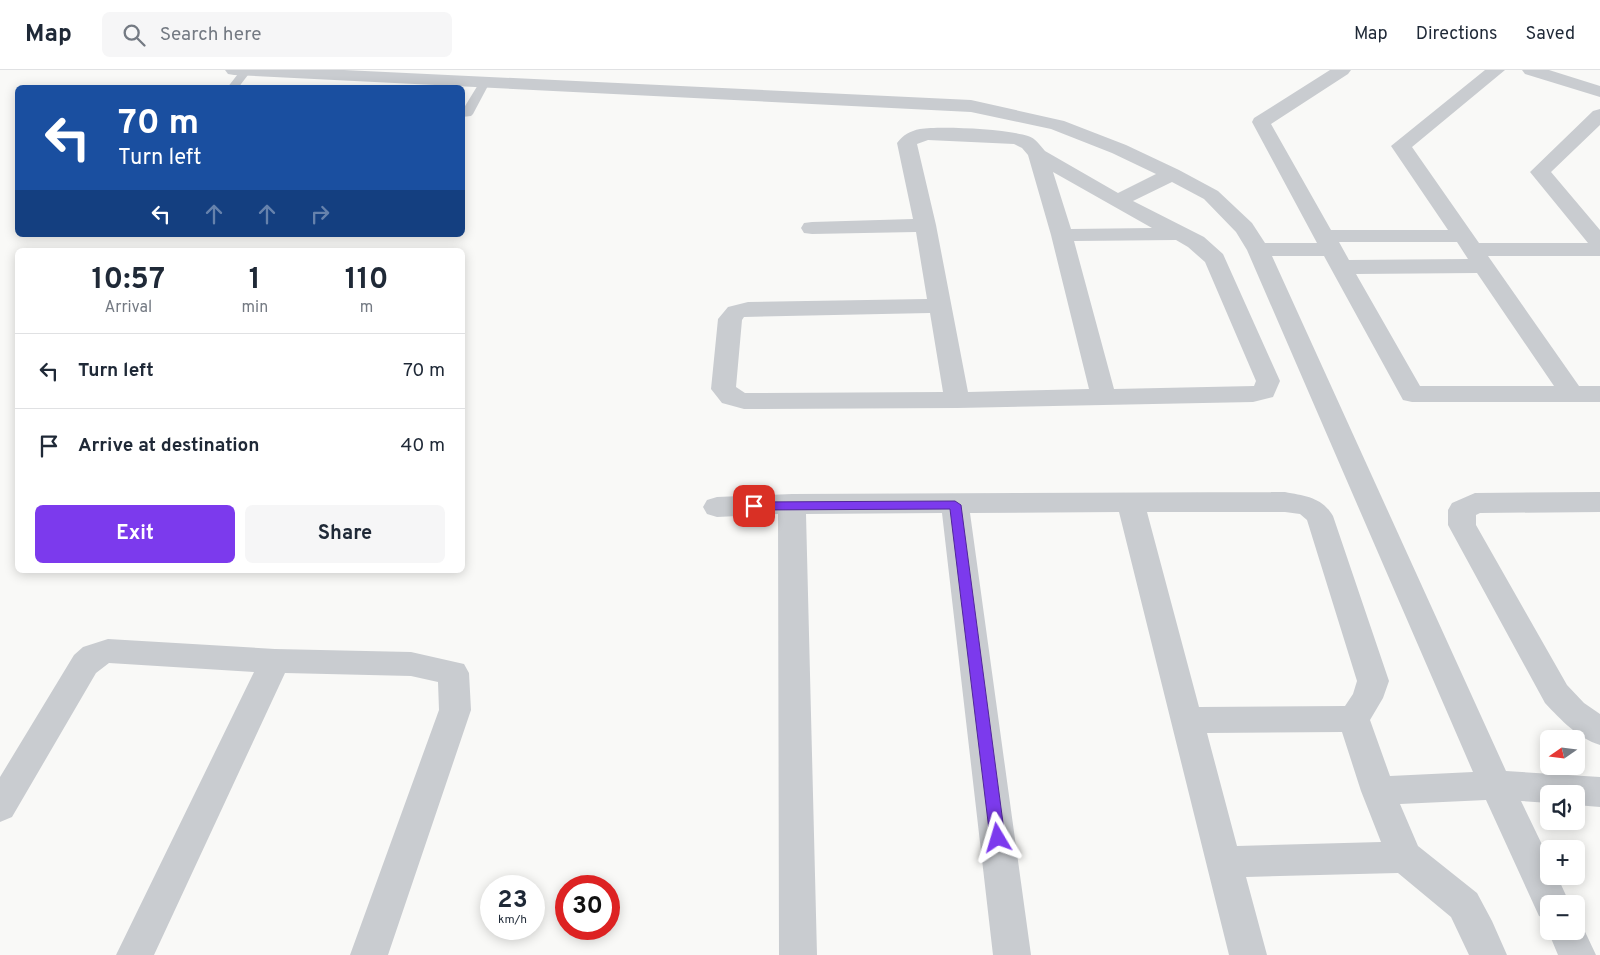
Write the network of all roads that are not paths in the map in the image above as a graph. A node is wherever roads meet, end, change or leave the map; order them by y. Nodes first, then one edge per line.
1 (234, 70) edge
2 (1342, 70) edge
3 (1496, 70) edge
4 (1531, 70) edge
5 (246, 71) edge
6 (485, 82) junction
7 (234, 85) edge
8 (1600, 92) edge
9 (465, 114) edge
10 (1600, 115) edge
11 (1038, 155) junction
12 (1172, 174) junction
13 (1117, 201) junction
14 (925, 225) junction
15 (812, 228) dead end
16 (1176, 234) junction
17 (1062, 235) junction
18 (1600, 243) edge
19 (1258, 250) junction
20 (1600, 250) edge
21 (1332, 251) junction
22 (1472, 251) junction
23 (939, 306) junction
24 (1572, 394) junction
25 (1600, 394) edge
26 (1103, 396) junction
27 (957, 400) junction
28 (1600, 502) edge
29 (792, 504) junction
30 (1131, 504) junction
31 (955, 505) junction
32 (717, 507) dead end
33 (275, 661) junction
34 (1354, 719) junction
35 (1188, 720) junction
36 (1600, 732) edge
37 (1496, 785) junction
38 (1378, 792) junction
39 (1600, 792) edge
40 (0, 807) edge
41 (1405, 856) junction
42 (1224, 862) junction
43 (1548, 895) edge
44 (1570, 940) edge
45 (136, 955) edge
46 (369, 955) edge
47 (798, 955) edge
48 (1012, 955) edge
49 (1248, 955) edge
50 (1488, 955) edge
51 (1577, 955) edge

1 - 5 street
2 - 21 street
3 - 22 street
4 - 8 street
5 - 6 street
5 - 7 lane
6 - 9 lane
6 - 12 street
10 - 18 street
11 - 13 street
11 - 14 street
11 - 17 street
12 - 13 street
12 - 19 street
13 - 16 street
14 - 15 street
14 - 23 street
16 - 17 street
16 - 26 street
17 - 26 street
19 - 21 street
19 - 37 street
20 - 22 street
21 - 22 street
21 - 22 street
21 - 24 street
22 - 24 street
23 - 27 street
23 - 27 street
24 - 25 street
26 - 27 street
28 - 36 street
29 - 31 street
29 - 32 street
29 - 47 street
30 - 31 street
30 - 34 street
30 - 35 street
31 - 48 street
33 - 40 street
33 - 45 street
33 - 46 street
34 - 35 street
34 - 38 street
35 - 42 street
37 - 38 street
37 - 39 street
37 - 43 street
38 - 41 street
41 - 42 street
41 - 50 street
42 - 49 street
44 - 51 street

